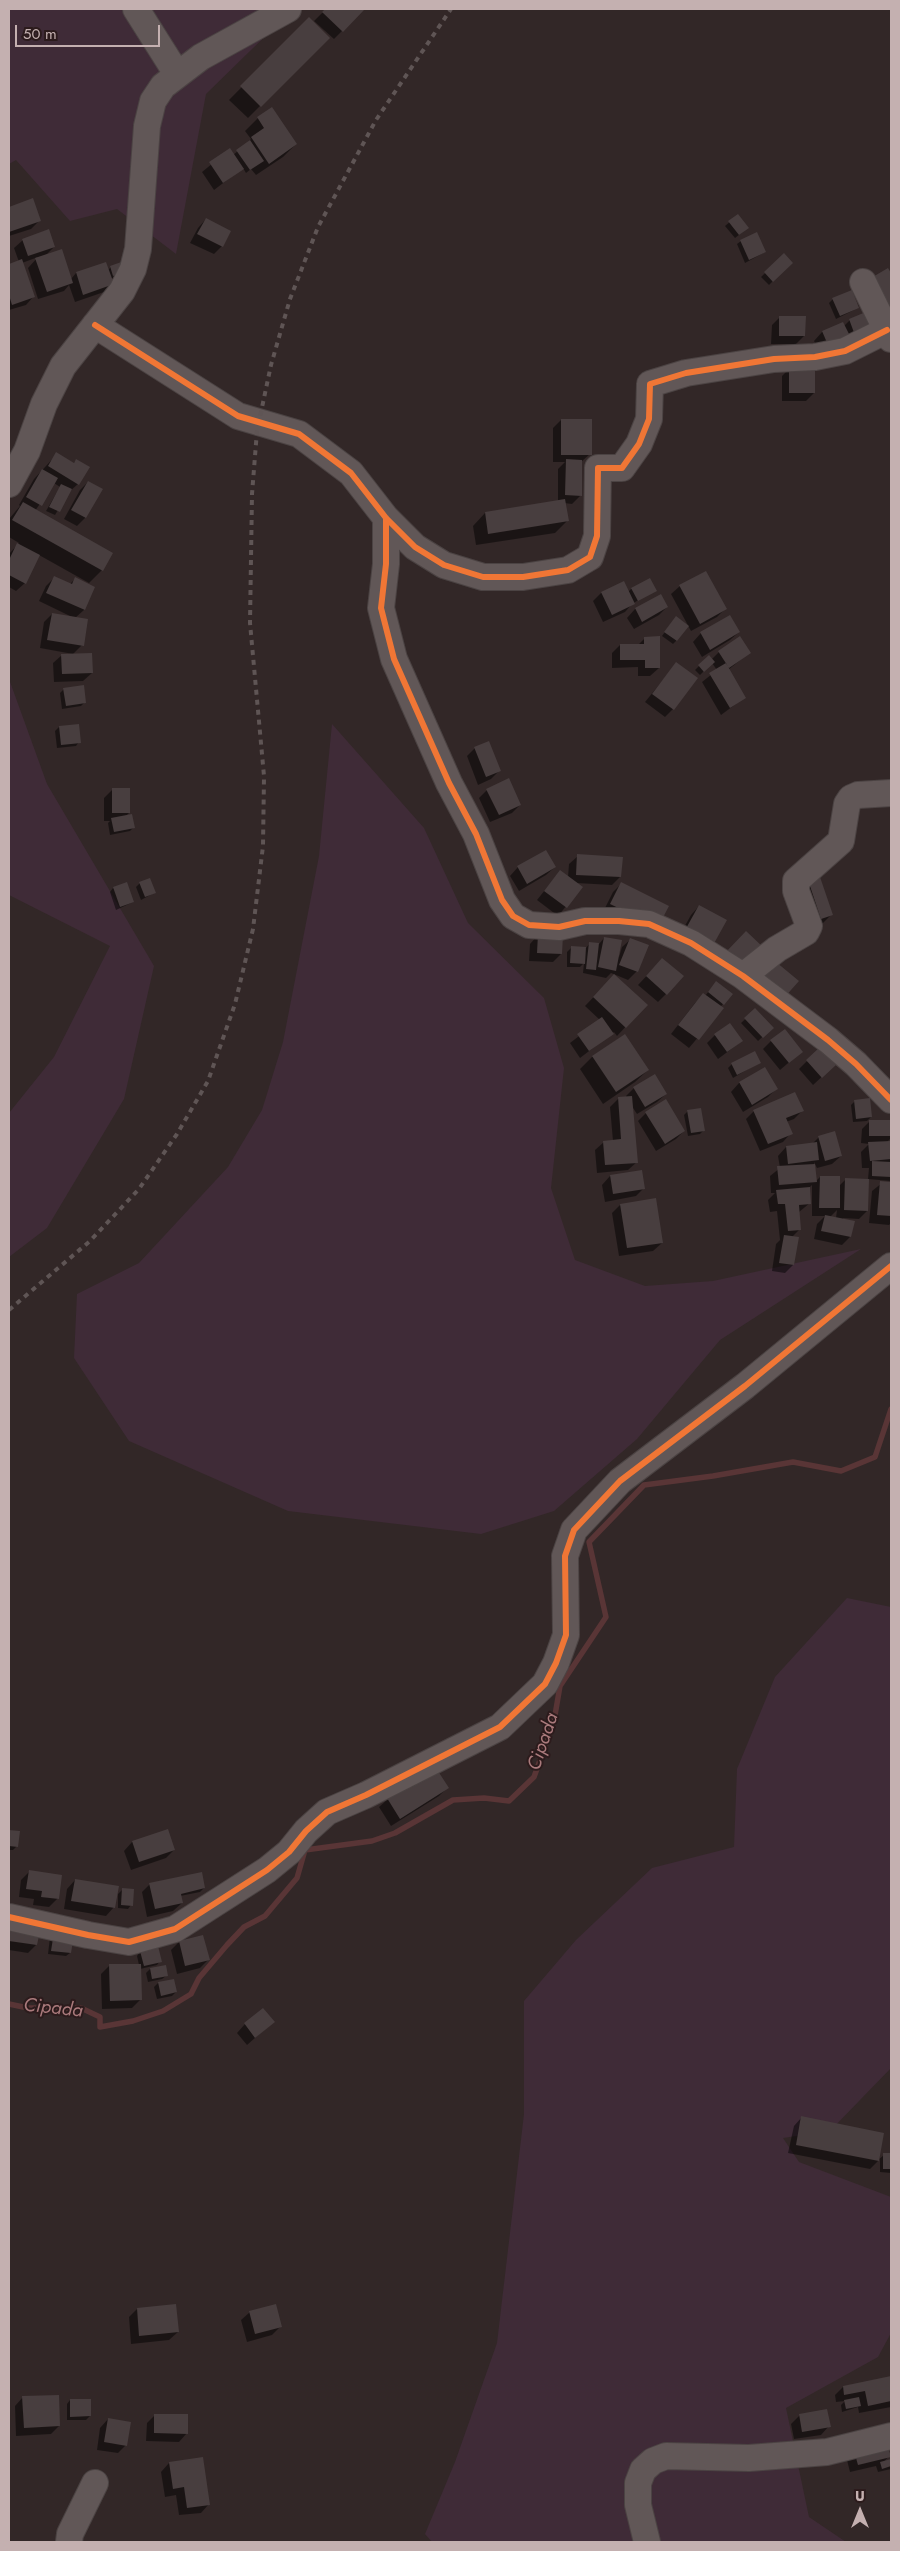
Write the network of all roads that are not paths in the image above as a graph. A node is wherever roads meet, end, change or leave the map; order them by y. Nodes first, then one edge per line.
1 (136, 9) edge
2 (288, 9) edge
3 (177, 74) junction
4 (863, 282) dead end
5 (95, 325) junction
6 (889, 334) edge
7 (9, 484) edge
8 (386, 518) junction
9 (891, 793) edge
10 (743, 976) junction
11 (891, 1100) edge
12 (891, 1266) edge
13 (9, 1917) edge
14 (891, 2436) edge
15 (95, 2483) dead end
16 (69, 2542) edge
17 (647, 2542) edge

1 - 3 street
2 - 3 street
3 - 5 street
4 - 6 street
5 - 7 street
5 - 8 street
6 - 8 street
8 - 10 street
9 - 10 street
10 - 11 street
12 - 13 street
14 - 17 street
15 - 16 street

